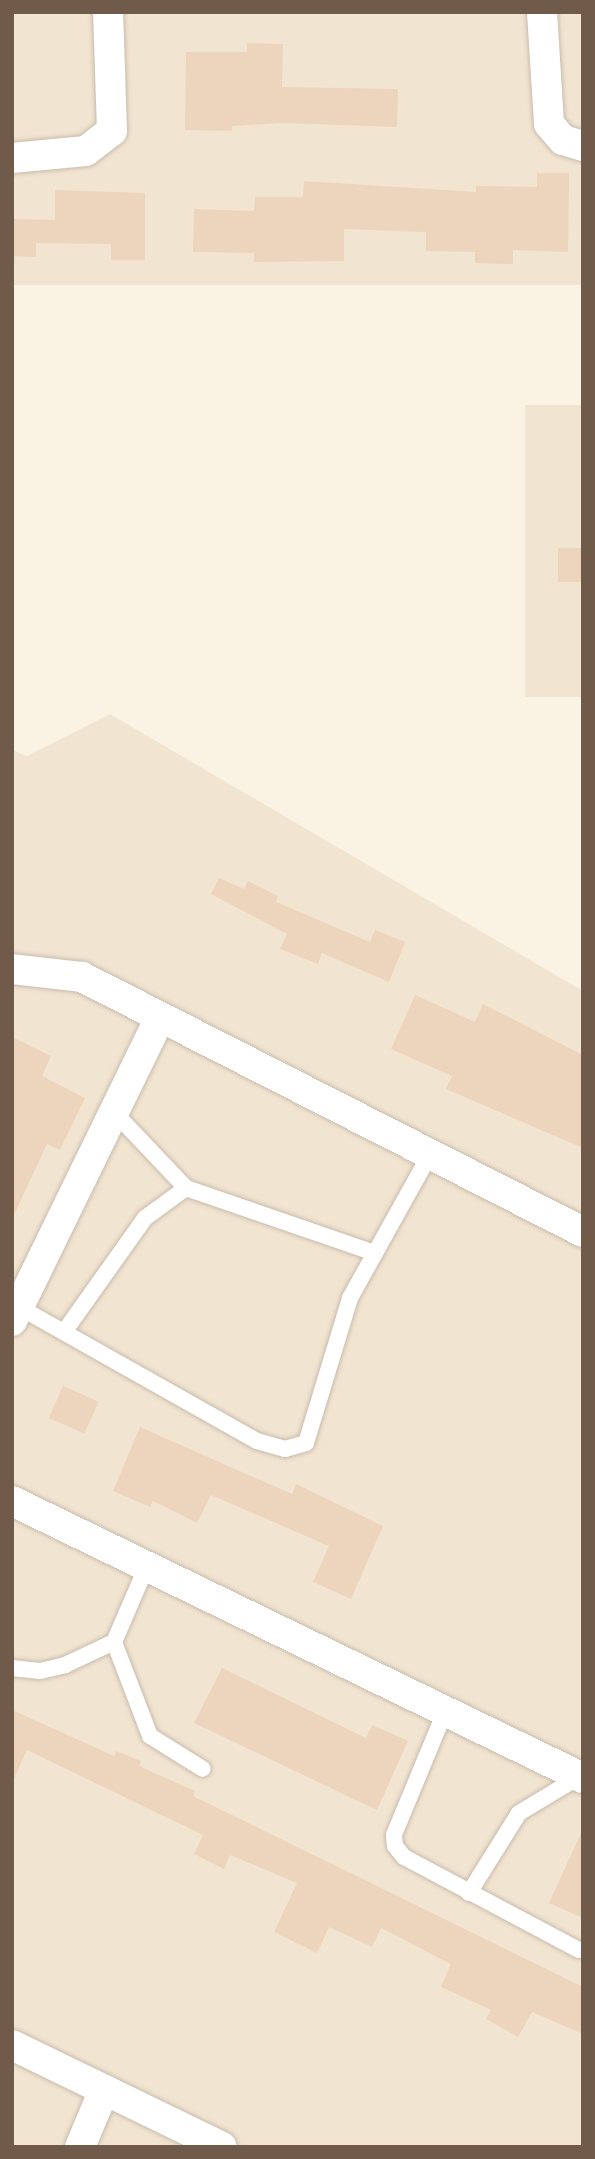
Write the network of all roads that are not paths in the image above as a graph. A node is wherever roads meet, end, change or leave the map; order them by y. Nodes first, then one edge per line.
1 (108, 12) edge
2 (542, 12) edge
3 (583, 146) edge
4 (12, 158) edge
5 (12, 968) edge
6 (160, 1017) junction
7 (114, 1112) junction
8 (430, 1154) junction
9 (186, 1188) junction
10 (583, 1232) edge
11 (375, 1253) junction
12 (16, 1314) edge
13 (64, 1332) junction
14 (12, 1501) edge
15 (146, 1568) junction
16 (114, 1642) junction
17 (12, 1668) edge
18 (444, 1714) junction
19 (203, 1769) dead end
20 (581, 1777) edge
21 (469, 1893) junction
22 (579, 1950) dead end
23 (12, 2045) edge
24 (104, 2090) junction
25 (80, 2147) edge
26 (222, 2147) edge

1 - 4 street
2 - 3 street
5 - 6 street
6 - 7 street
6 - 8 street
7 - 9 lane
7 - 12 street
8 - 10 street
8 - 11 lane
9 - 11 lane
9 - 13 lane
11 - 13 lane
12 - 13 lane
14 - 15 street
15 - 16 lane
15 - 18 street
16 - 17 lane
16 - 19 lane
18 - 20 street
18 - 21 lane
20 - 21 lane
21 - 22 lane
23 - 24 street
24 - 25 street
24 - 26 street

